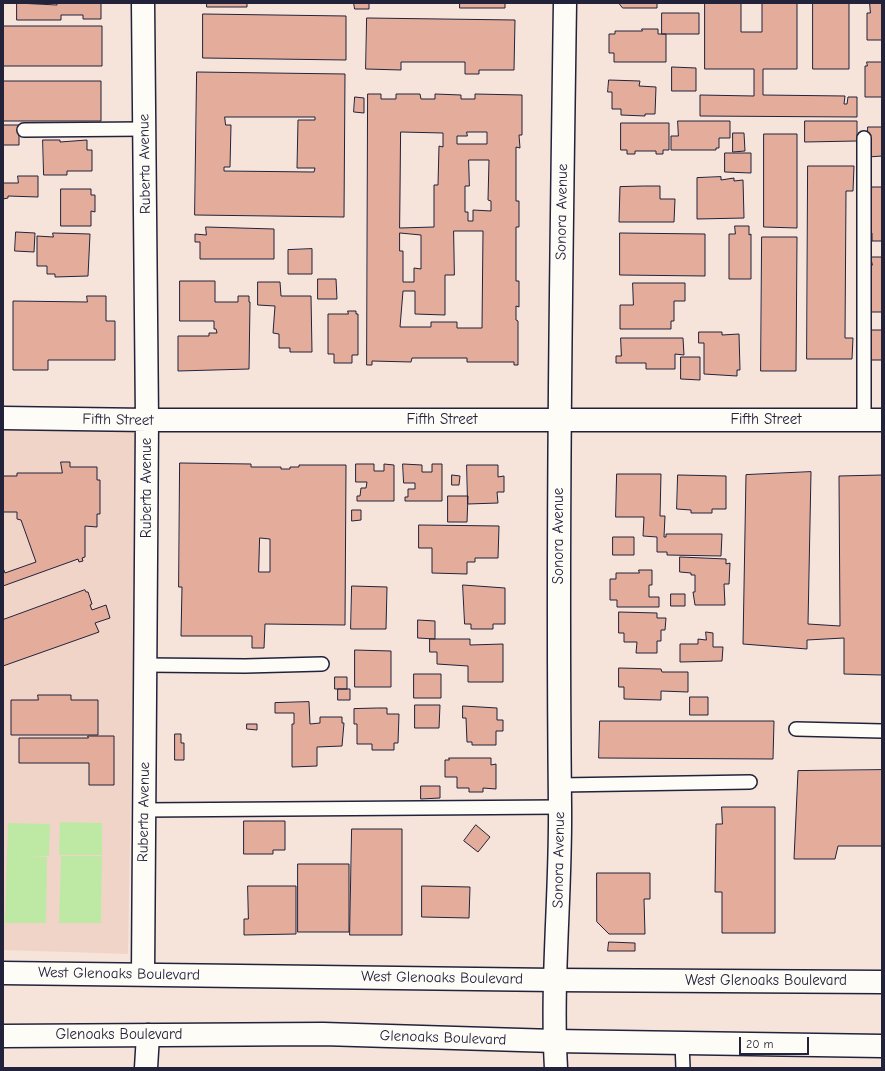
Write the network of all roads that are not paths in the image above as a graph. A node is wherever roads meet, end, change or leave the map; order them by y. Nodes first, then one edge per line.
1 (143, 3) edge
2 (565, 3) edge
3 (144, 129) junction
4 (24, 130) dead end
5 (864, 138) dead end
6 (3, 418) edge
7 (147, 420) junction
8 (559, 420) junction
9 (873, 420) edge
10 (322, 664) dead end
11 (146, 665) junction
12 (796, 729) dead end
13 (882, 731) edge
14 (750, 782) dead end
15 (560, 785) junction
16 (560, 807) junction
17 (144, 810) junction
18 (3, 972) edge
19 (143, 974) junction
20 (555, 980) junction
21 (882, 982) edge
22 (148, 1035) junction
23 (3, 1036) edge
24 (554, 1041) junction
25 (682, 1043) junction
26 (882, 1046) edge
27 (146, 1068) edge
28 (556, 1068) edge
29 (683, 1068) edge

1 - 3 street, Ruberta Avenue
2 - 8 street, Sonora Avenue
3 - 4 lane
3 - 7 street, Ruberta Avenue
5 - 9 lane
6 - 7 street, Fifth Street
7 - 8 street, Fifth Street
7 - 11 street, Ruberta Avenue
8 - 9 street, Fifth Street
8 - 15 street, Sonora Avenue
10 - 11 lane
11 - 17 street, Ruberta Avenue
12 - 13 lane
14 - 15 lane
15 - 16 street, Sonora Avenue
16 - 17 lane
16 - 20 street, Sonora Avenue
17 - 19 street, Ruberta Avenue
18 - 19 street, West Glenoaks Boulevard
19 - 20 street, West Glenoaks Boulevard
20 - 21 street, West Glenoaks Boulevard
20 - 24 street, Sonora Avenue
22 - 23 street, Glenoaks Boulevard
22 - 24 street, Glenoaks Boulevard
22 - 27 street
24 - 25 street, Glenoaks Boulevard
24 - 28 street, Sonora Avenue
25 - 26 street, Glenoaks Boulevard
25 - 29 lane

